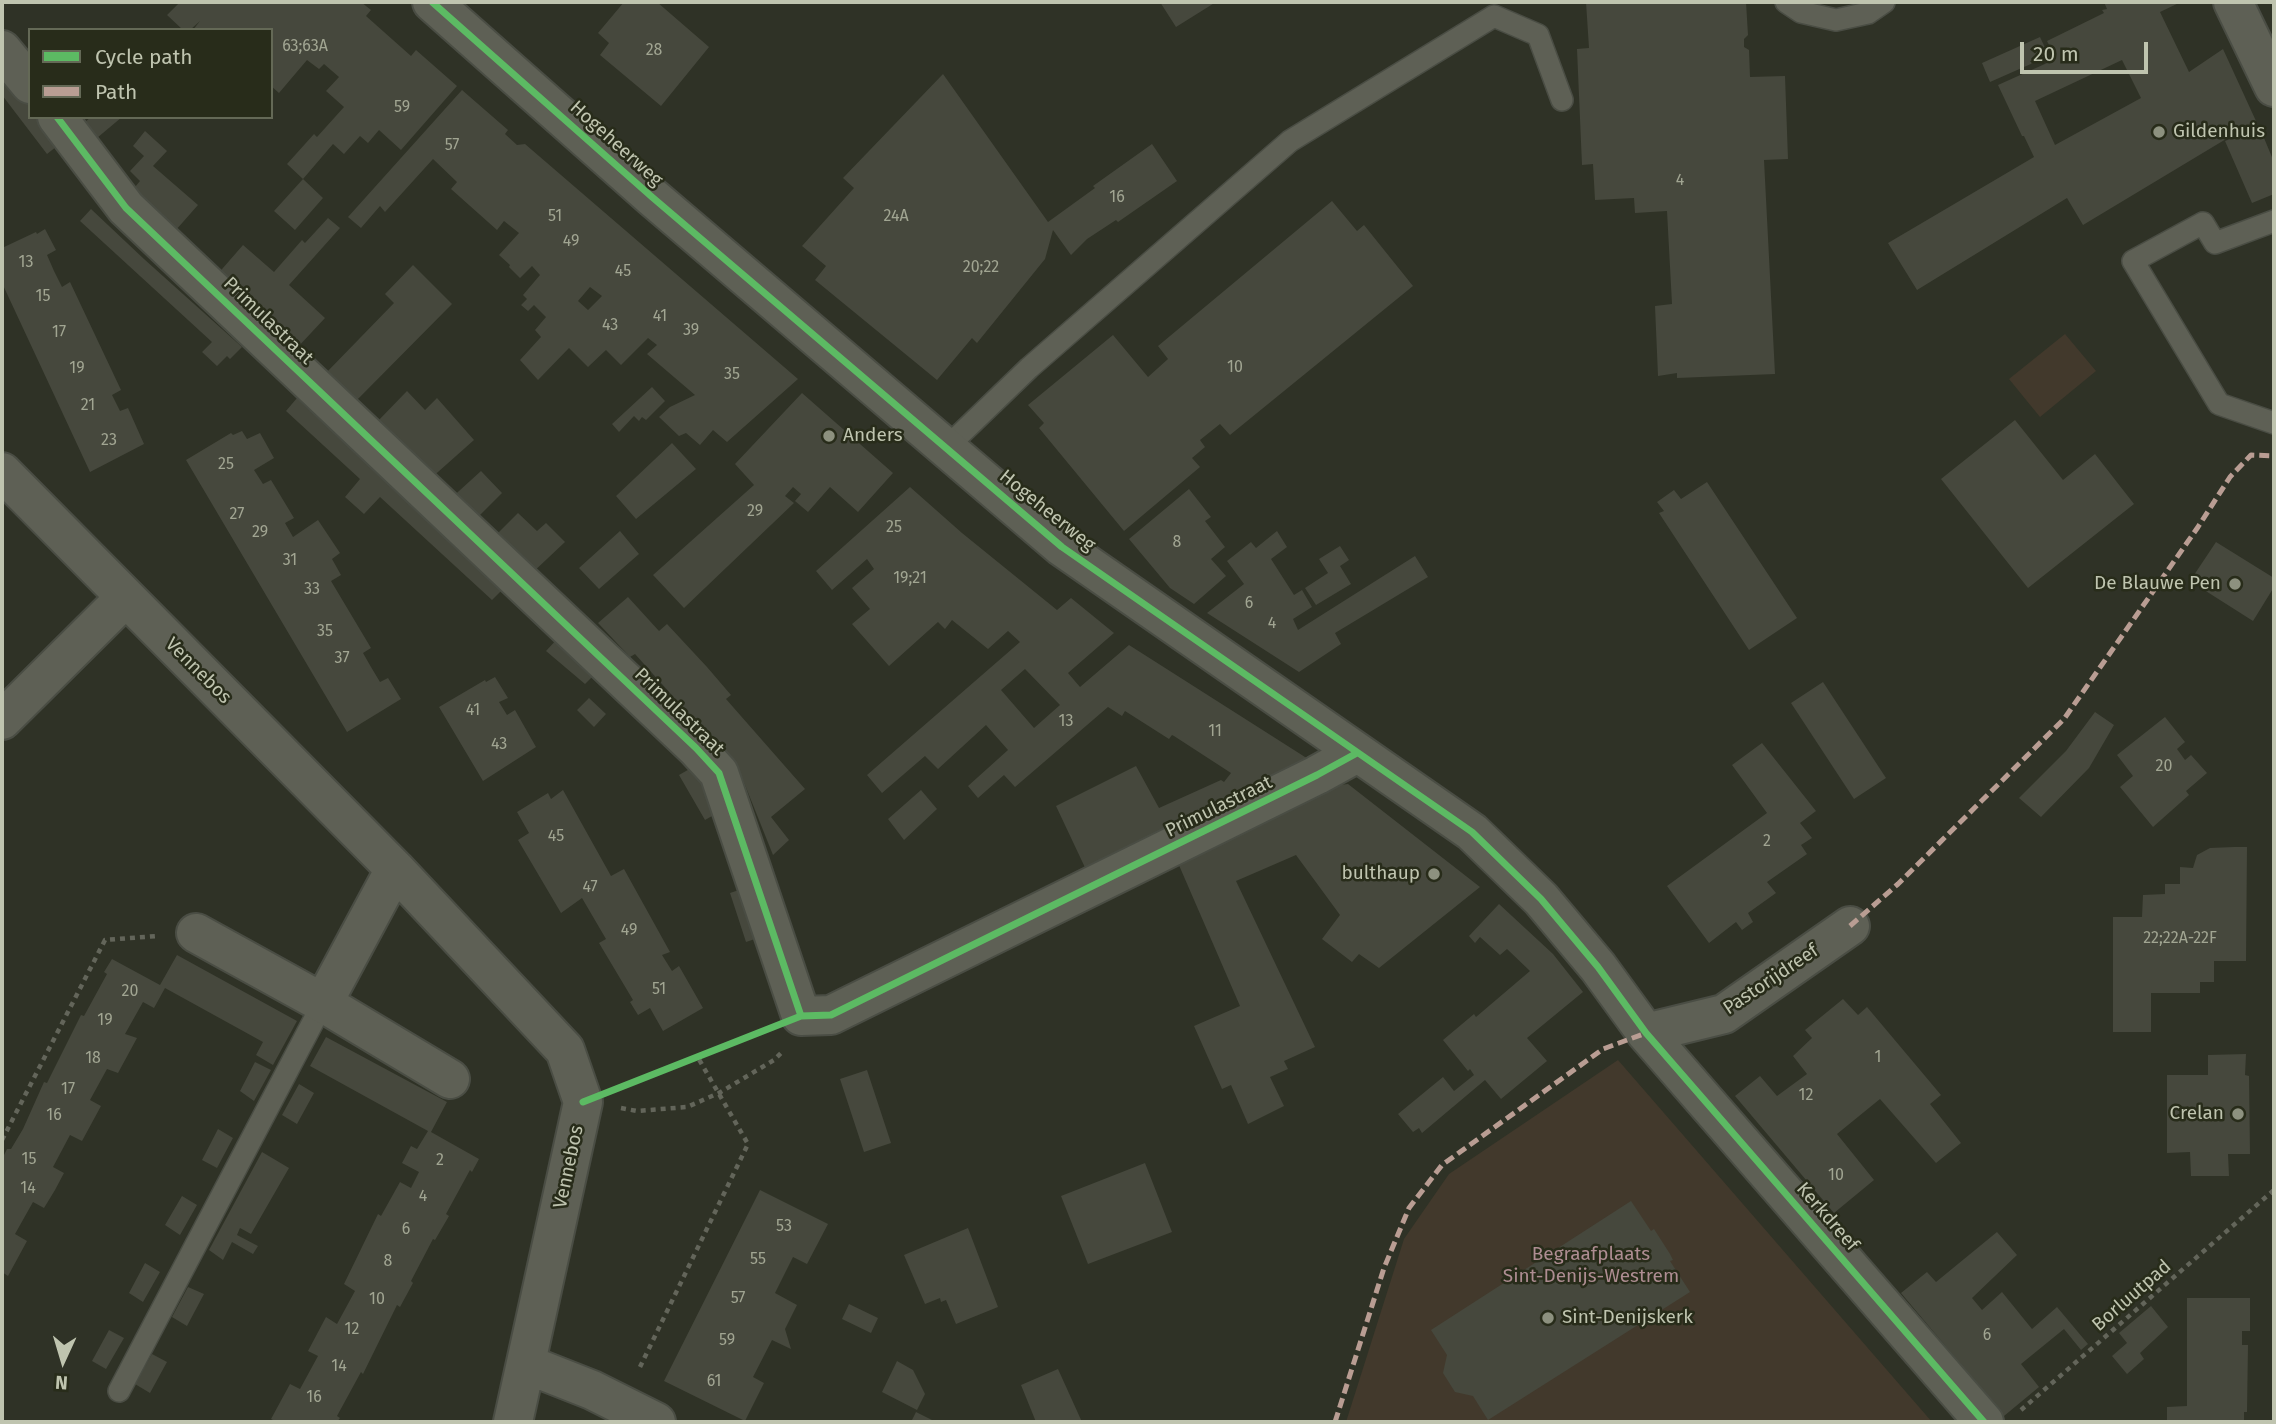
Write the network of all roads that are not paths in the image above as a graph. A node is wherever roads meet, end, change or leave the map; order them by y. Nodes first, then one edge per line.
1 (432, 2) edge
2 (1786, 2) edge
3 (1884, 2) edge
4 (2233, 2) edge
5 (2, 50) edge
6 (28, 82) edge
7 (2274, 87) edge
8 (1562, 100) dead end
9 (59, 119) edge
10 (2274, 221) edge
11 (2274, 423) edge
12 (946, 448) junction
13 (2, 472) edge
14 (125, 598) junction
15 (2, 720) edge
16 (1357, 753) junction
17 (396, 869) junction
18 (1850, 926) dead end
19 (196, 933) road end
20 (323, 1003) junction
21 (1646, 1033) junction
22 (450, 1079) dead end
23 (526, 1364) junction
24 (120, 1391) dead end
25 (2001, 1418) edge
26 (513, 1422) edge
27 (656, 1422) edge

1 - 12 street, Hogeheerweg
2 - 3 lane
4 - 7 street
5 - 6 street
8 - 12 lane
9 - 16 street, Primulastraat
10 - 11 lane
12 - 16 street, Hogeheerweg
13 - 14 street, Vennebos
14 - 15 street
14 - 17 street, Vennebos
16 - 21 street, Hogeheerweg
17 - 20 street
17 - 23 street, Vennebos
18 - 21 street, Pastorijdreef
19 - 20 street
20 - 22 street
20 - 24 lane
21 - 25 street, Kerkdreef
23 - 26 street, Vennebos
23 - 27 street

